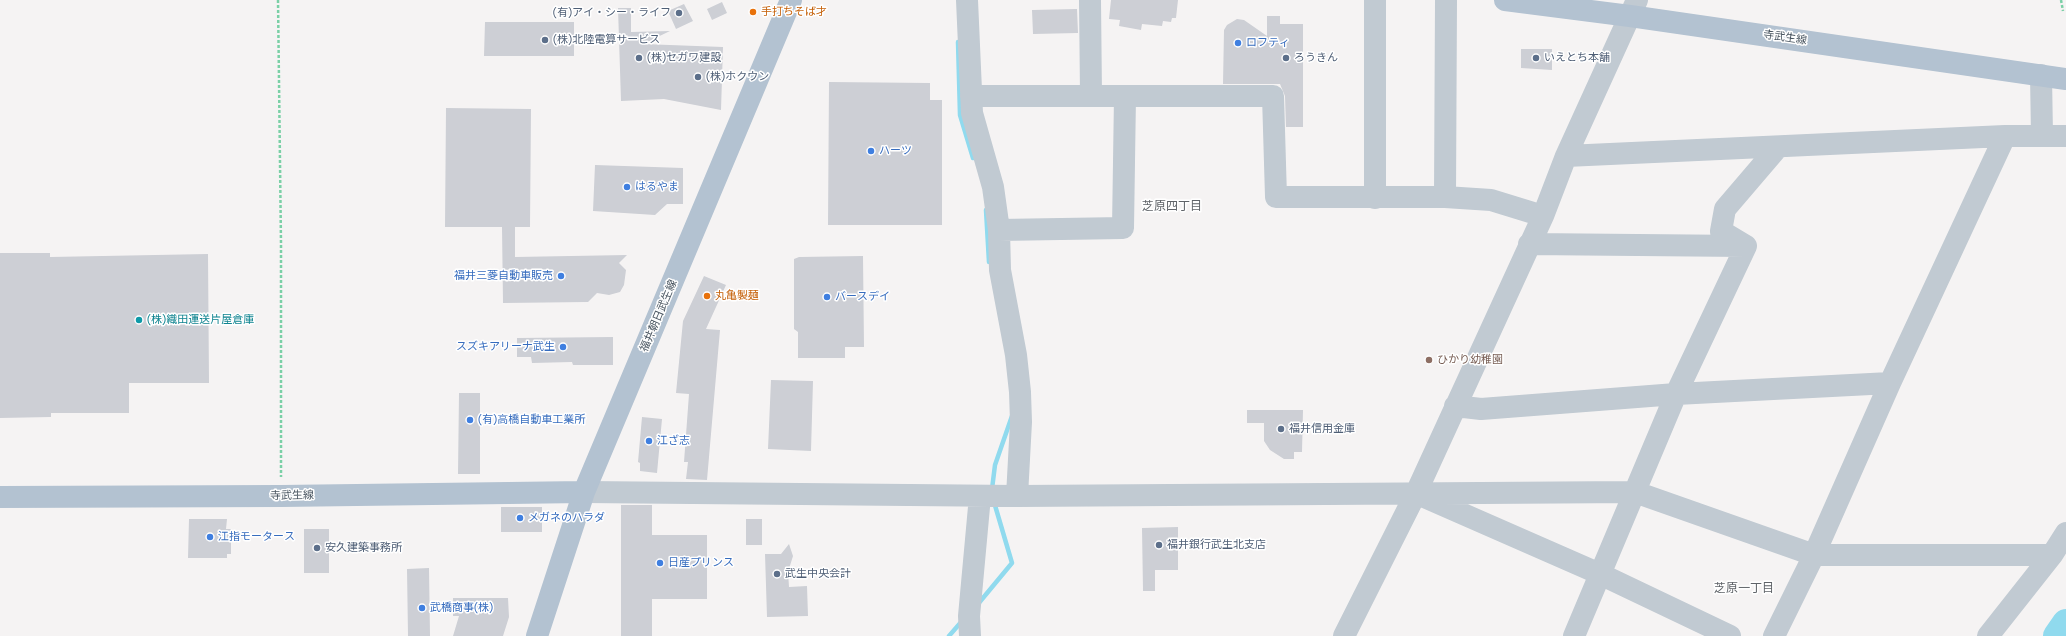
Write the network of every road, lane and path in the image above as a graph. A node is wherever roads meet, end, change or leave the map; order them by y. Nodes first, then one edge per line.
1 (278, 0) edge
2 (792, 0) edge
3 (967, 0) edge
4 (1090, 0) edge
5 (1374, 0) edge
6 (1446, 0) edge
7 (1505, 0) edge
8 (2061, 0) edge
9 (1634, 8) edge
10 (2063, 11) dead end
11 (2041, 75) junction
12 (2066, 79) edge
13 (1091, 95) junction
14 (971, 96) junction
15 (1125, 96) junction
16 (2005, 136) junction
17 (2042, 136) junction
18 (2066, 136) edge
19 (1778, 147) junction
20 (1566, 156) junction
21 (1445, 197) junction
22 (1374, 198) junction
23 (1543, 216) junction
24 (999, 230) junction
25 (1529, 244) junction
26 (1746, 246) junction
27 (1890, 384) junction
28 (1676, 394) junction
29 (1455, 406) junction
30 (584, 492) junction
31 (1635, 492) junction
32 (1416, 493) junction
33 (0, 496) edge
34 (281, 496) junction
35 (980, 496) junction
36 (1017, 496) junction
37 (2066, 533) edge
38 (1814, 555) junction
39 (2052, 555) junction
40 (1600, 574) junction
41 (537, 636) edge
42 (970, 636) edge
43 (1344, 636) edge
44 (1574, 636) edge
45 (1730, 636) edge
46 (1774, 636) edge
47 (1988, 636) edge

1 - 34 path
2 - 30 main road, 福井朝日武生線
3 - 14 street
4 - 13 street
5 - 22 street
6 - 21 street
7 - 9 main road, 寺武生線
8 - 10 path
9 - 11 main road, 寺武生線
9 - 20 street
11 - 12 main road, 寺武生線
11 - 17 street
13 - 14 street
13 - 15 street
14 - 24 street
15 - 22 street
15 - 24 street
16 - 17 street
16 - 19 street
16 - 27 street
17 - 18 street
19 - 20 street
19 - 26 street
20 - 23 street
21 - 22 street
21 - 23 street
23 - 25 street
24 - 36 street
25 - 26 street
25 - 29 street
26 - 28 street
27 - 28 street
27 - 38 street
28 - 29 street
28 - 31 street
29 - 32 street
30 - 34 main road, 寺武生線
30 - 35 street
30 - 41 main road, 福井朝日武生線
31 - 32 street
31 - 38 street
31 - 40 street
32 - 36 street
32 - 40 street
32 - 43 street
33 - 34 main road, 寺武生線
35 - 36 street
35 - 42 street
37 - 39 street
38 - 39 street
38 - 46 street
39 - 47 street
40 - 44 street
40 - 45 street

